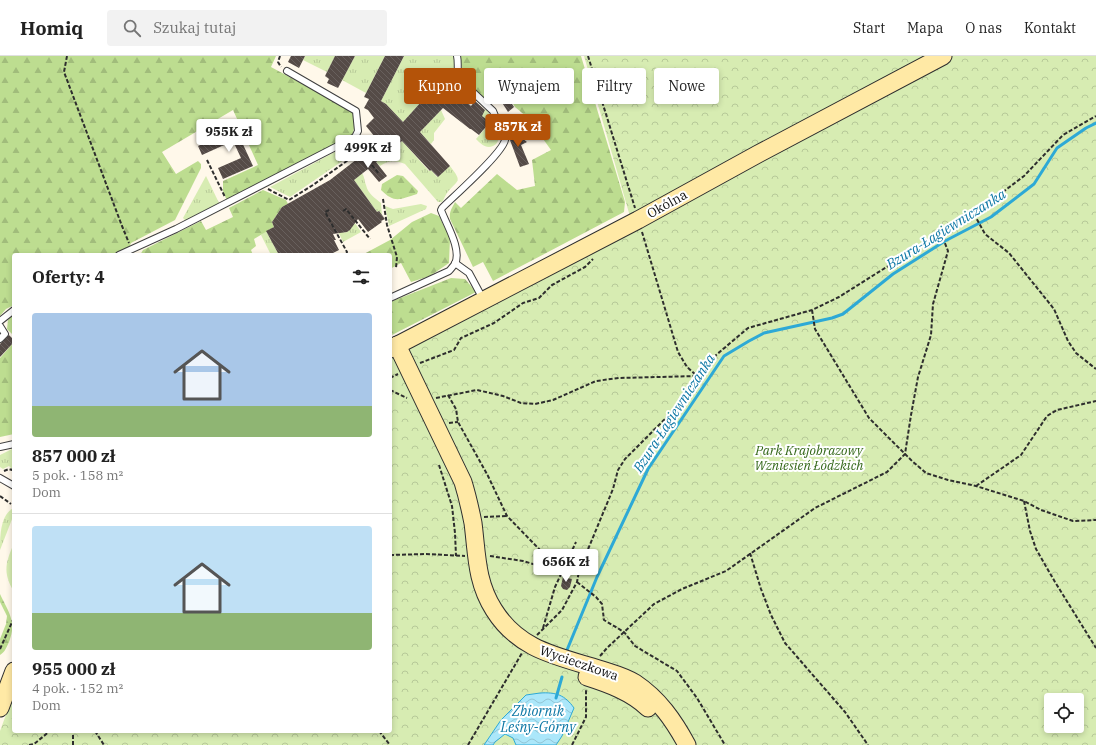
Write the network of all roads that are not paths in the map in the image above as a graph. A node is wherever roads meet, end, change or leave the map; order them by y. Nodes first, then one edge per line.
1 (457, 56) edge
2 (943, 56) edge
3 (287, 71) road end
4 (133, 252) edge
5 (455, 263) junction
6 (392, 297) edge
7 (484, 300) junction
8 (12, 312) edge
9 (0, 321) edge
10 (0, 326) edge
11 (0, 339) edge
12 (394, 347) edge
13 (12, 444) edge
14 (0, 447) edge
15 (0, 478) edge
16 (12, 485) edge
17 (588, 671) junction
18 (12, 676) edge
19 (0, 708) edge
20 (676, 745) edge
21 (687, 745) edge

1 - 5 lane
2 - 7 street, Okólna
3 - 4 lane
5 - 6 lane
5 - 7 lane
7 - 12 street, Okólna
8 - 9 lane
10 - 11 lane
12 - 17 street, Wycieczkowa
13 - 14 lane
15 - 16 lane
17 - 20 street, Wycieczkowa
17 - 21 street, Wycieczkowa
18 - 19 street

